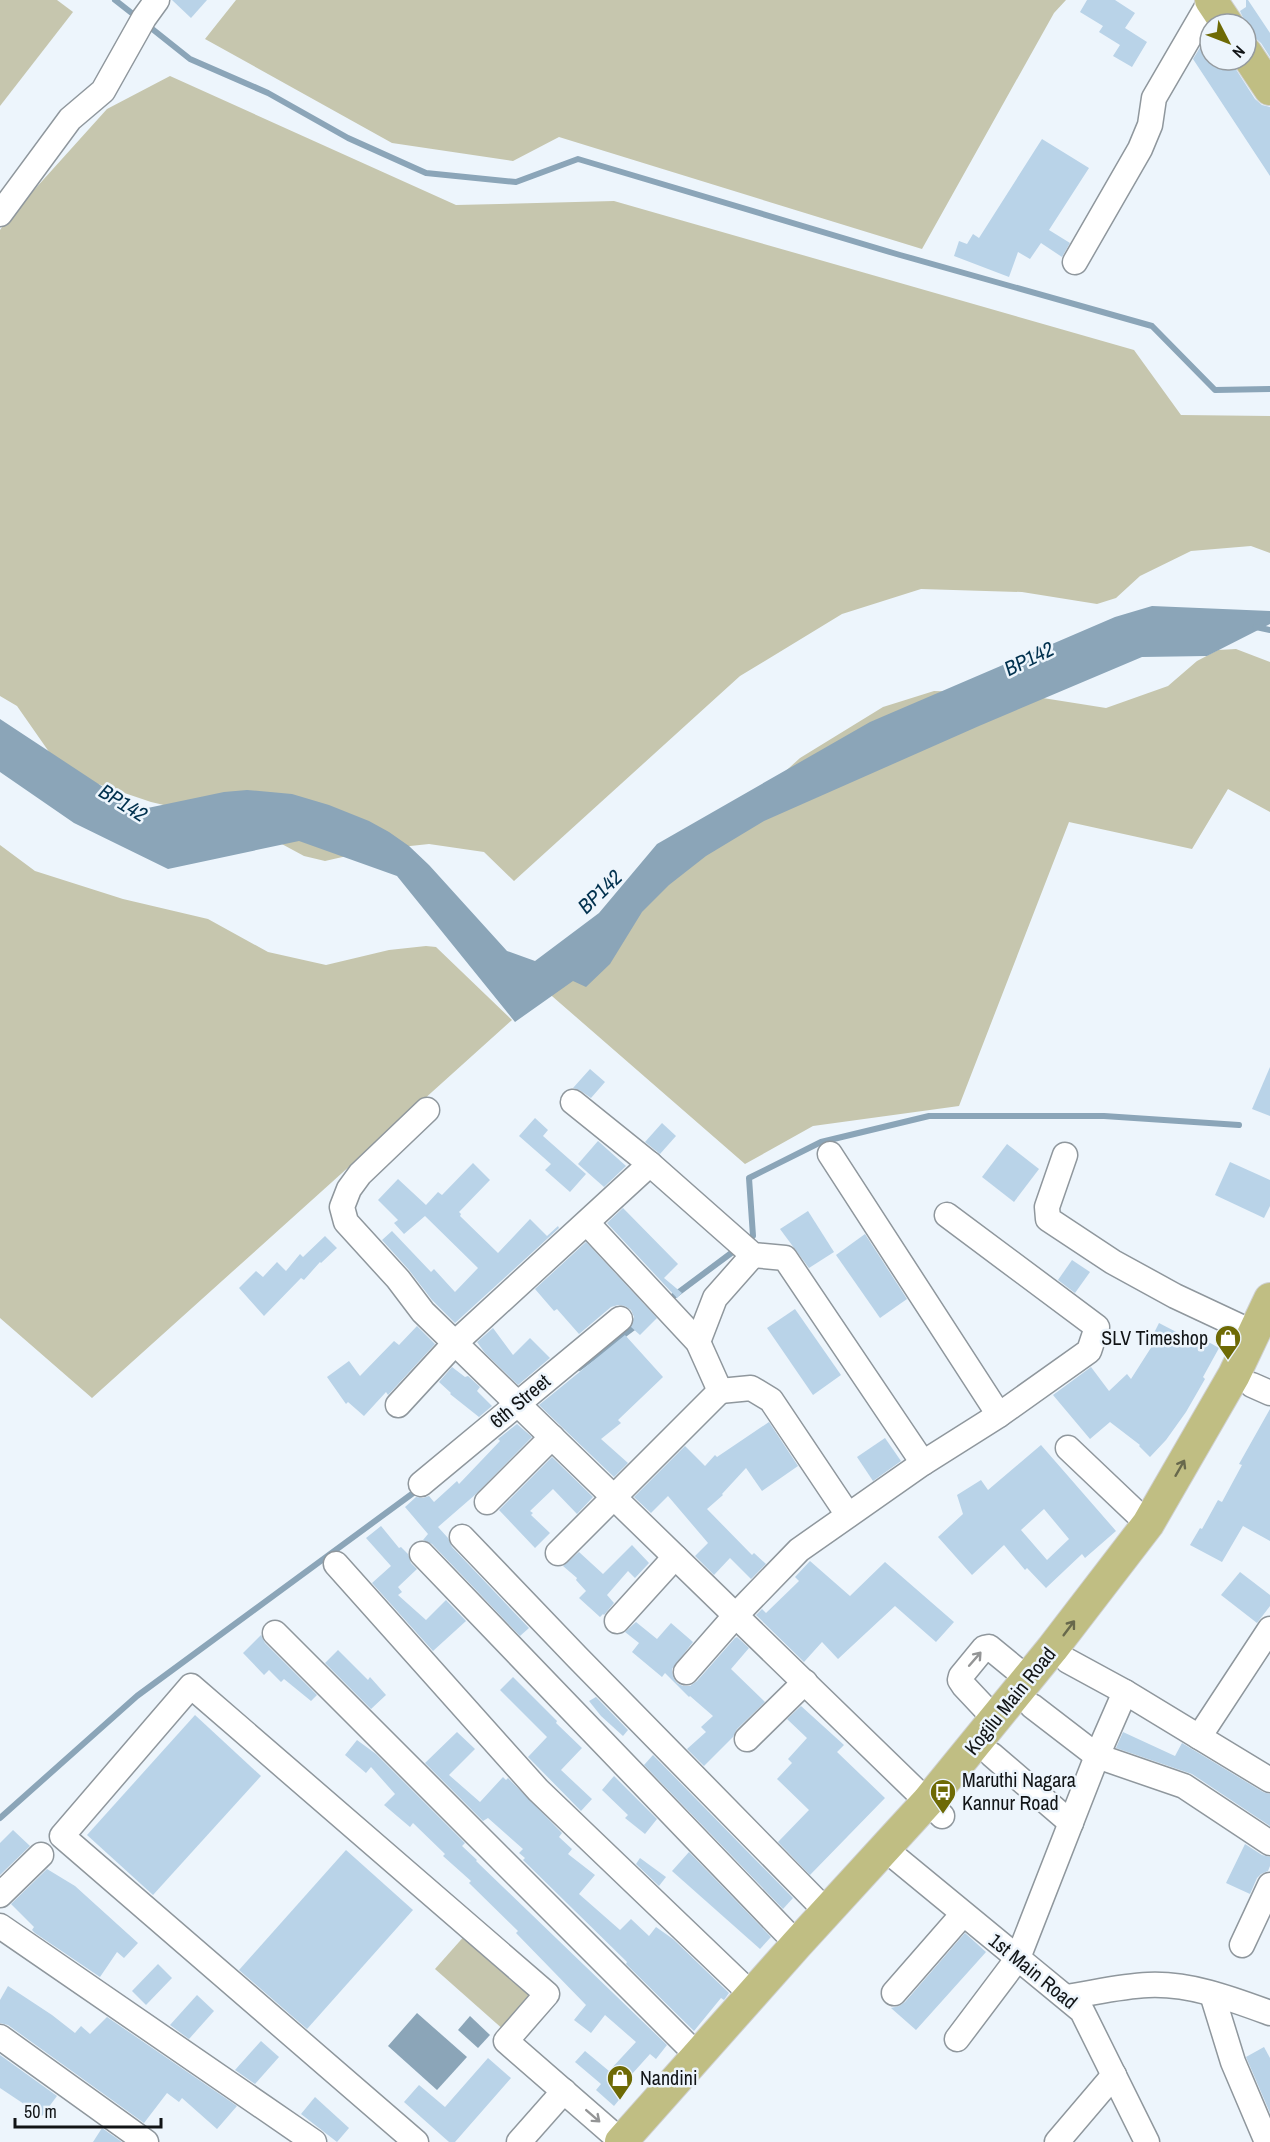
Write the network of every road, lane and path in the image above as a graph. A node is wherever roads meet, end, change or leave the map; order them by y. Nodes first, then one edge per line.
1 (157, 0) edge
2 (1211, 0) edge
3 (1258, 71) edge
4 (1270, 89) edge
5 (0, 214) edge
6 (1075, 262) dead end
7 (573, 1102) dead end
8 (427, 1110) dead end
9 (830, 1154) dead end
10 (1065, 1155) dead end
11 (650, 1164) junction
12 (947, 1215) dead end
13 (587, 1223) junction
14 (753, 1255) junction
15 (1270, 1299) edge
16 (620, 1319) dead end
17 (1262, 1340) edge
18 (698, 1342) junction
19 (455, 1343) junction
20 (1261, 1389) edge
21 (720, 1391) junction
22 (518, 1403) junction
23 (398, 1405) dead end
24 (999, 1415) junction
25 (552, 1437) junction
26 (1068, 1448) dead end
27 (923, 1462) junction
28 (421, 1484) dead end
29 (613, 1496) junction
30 (487, 1502) dead end
31 (848, 1515) junction
32 (1148, 1524) junction
33 (462, 1537) dead end
34 (558, 1553) dead end
35 (422, 1554) dead end
36 (675, 1557) junction
37 (336, 1564) dead end
38 (736, 1615) junction
39 (616, 1621) dead end
40 (1270, 1629) edge
41 (275, 1633) dead end
42 (1068, 1661) junction
43 (686, 1672) dead end
44 (805, 1682) junction
45 (1030, 1692) junction
46 (1125, 1692) junction
47 (995, 1719) junction
48 (1199, 1737) junction
49 (747, 1739) dead end
50 (992, 1755) junction
51 (1097, 1756) junction
52 (1270, 1780) edge
53 (935, 1809) junction
54 (1071, 1823) junction
55 (1270, 1843) edge
56 (41, 1855) dead end
57 (891, 1855) junction
58 (1270, 1885) edge
59 (0, 1895) edge
60 (826, 1911) junction
61 (963, 1914) junction
62 (0, 1926) edge
63 (797, 1944) junction
64 (1242, 1945) dead end
65 (1018, 1958) junction
66 (894, 1993) dead end
67 (751, 1994) junction
68 (1212, 1994) junction
69 (1066, 1997) junction
70 (1270, 2013) edge
71 (0, 2037) edge
72 (957, 2039) dead end
73 (697, 2055) junction
74 (1114, 2075) junction
75 (564, 2091) junction
76 (146, 2142) edge
77 (314, 2142) edge
78 (416, 2142) edge
79 (519, 2142) edge
80 (622, 2142) edge
81 (648, 2142) edge
82 (1057, 2142) edge
83 (1147, 2142) edge
84 (1267, 2142) edge

1 - 5 street
2 - 6 street
3 - 4 main road
7 - 11 street
8 - 19 street
9 - 24 street
10 - 17 street
11 - 13 street
11 - 14 street
12 - 24 street
13 - 18 street
13 - 19 street
14 - 18 street
14 - 27 street
15 - 17 main road, Kogilu Main Road
16 - 22 street, 6th Street
17 - 20 main road, Kogilu Main Road
32 -> 17 main road, Kogilu Main Road
18 - 21 street
19 - 22 street
19 - 23 street
20 - 42 main road, Kogilu Main Road
21 - 29 street
21 - 31 street
22 - 25 street
22 - 28 street, 6th Street
24 - 27 street
25 - 29 street
25 - 30 street
26 - 32 street
27 - 31 street
29 - 34 street
29 - 36 street
31 - 38 street
45 -> 32 main road, Kogilu Main Road
33 - 60 street
35 - 63 street
36 - 38 street
36 - 39 street
37 - 67 street
38 - 43 street
38 - 44 street
40 - 48 street
41 - 73 street
42 - 45 main road, Kogilu Main Road
42 - 46 street
44 - 49 street
44 - 53 street
45 - 47 main road, Kogilu Main Road
47 -> 45 street
45 - 50 main road, Kogilu Main Road
45 - 51 street
46 - 48 street
46 - 51 street
47 - 53 main road, Kogilu Main Road
48 - 52 street
50 - 53 main road, Kogilu Main Road
50 - 54 street
51 - 54 street
51 - 55 street
53 - 57 main road, Kogilu Main Road
54 - 65 street
56 - 59 street
57 - 60 main road, Kogilu Main Road
57 - 61 street, 1st Main Road
57 - 81 main road, Kogilu Main Road
58 - 64 street
60 - 63 main road, Kogilu Main Road
61 - 65 street, 1st Main Road
61 - 66 street
62 - 77 street
63 - 67 main road, Kogilu Main Road
65 - 69 street, 1st Main Road
65 - 72 street
67 - 73 main road, Kogilu Main Road
68 - 69 street
68 - 70 street
68 - 84 street
69 - 74 street, 1st Main Road
71 - 76 street
73 - 80 main road, Kogilu Main Road
74 - 82 street
74 - 83 street, 1st Main Road
75 - 78 street
75 - 79 street
75 -> 80 street

